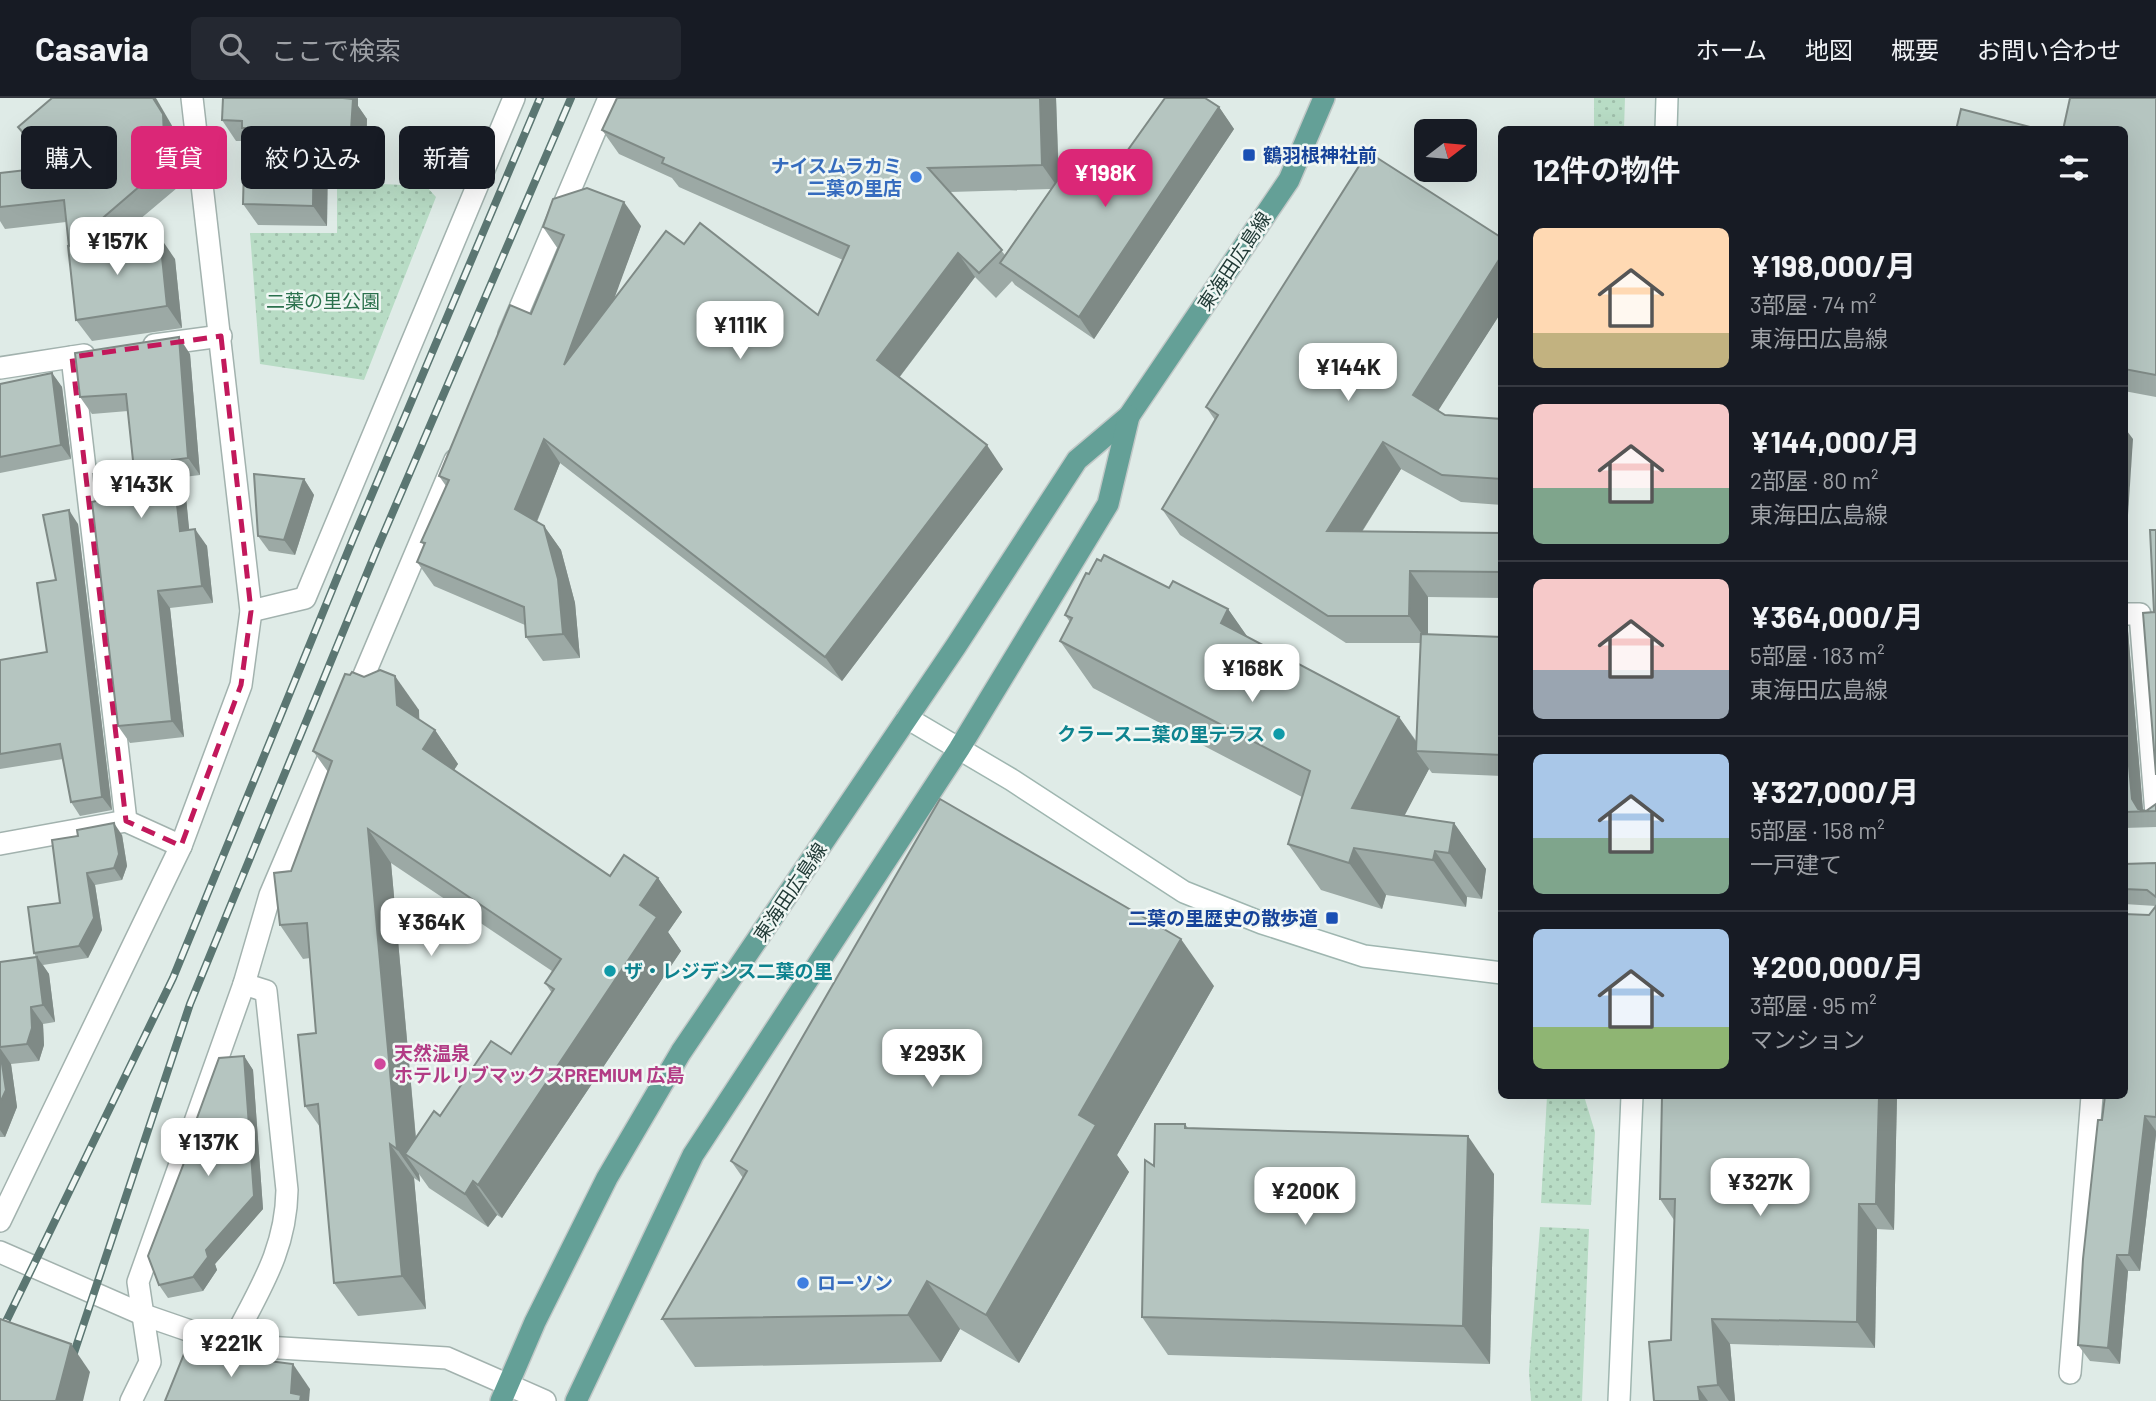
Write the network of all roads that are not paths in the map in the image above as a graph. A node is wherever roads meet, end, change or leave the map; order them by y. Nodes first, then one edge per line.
1 (192, 98) edge
2 (514, 98) edge
3 (610, 98) edge
4 (1324, 98) edge
5 (1667, 98) edge
6 (1666, 126) edge
7 (222, 335) junction
8 (140, 347) edge
9 (99, 353) edge
10 (500, 355) edge
11 (72, 356) junction
12 (0, 368) edge
13 (1129, 416) junction
14 (462, 445) edge
15 (251, 611) junction
16 (2128, 614) edge
17 (907, 718) junction
18 (959, 749) junction
19 (2156, 814) edge
20 (126, 821) junction
21 (0, 844) edge
22 (181, 846) junction
23 (1498, 973) edge
24 (244, 984) junction
25 (1632, 1099) edge
26 (2092, 1099) edge
27 (0, 1221) edge
28 (0, 1252) edge
29 (144, 1315) junction
30 (231, 1345) junction
31 (2070, 1373) dead end
32 (504, 1393) edge
33 (131, 1401) edge
34 (545, 1401) edge
35 (576, 1401) edge
36 (1619, 1401) edge

1 - 7 street
2 - 15 street
3 - 10 street
4 - 13 main road, 東海田広島線
5 - 6 street
7 - 8 street
7 - 15 street
9 - 11 street
11 - 12 street
11 - 20 street
13 - 17 main road, 東海田広島線
13 - 18 main road, 東海田広島線
14 - 24 street
15 - 22 street
16 - 19 street
17 - 18 street
17 - 32 main road, 東海田広島線
18 - 23 street
18 - 35 main road, 東海田広島線
20 - 21 street
20 - 22 street
22 - 27 street
24 - 29 street
24 - 30 street
25 - 36 street
26 - 31 street
28 - 29 street
29 - 30 street
29 - 33 street
30 - 32 street
32 - 34 street

